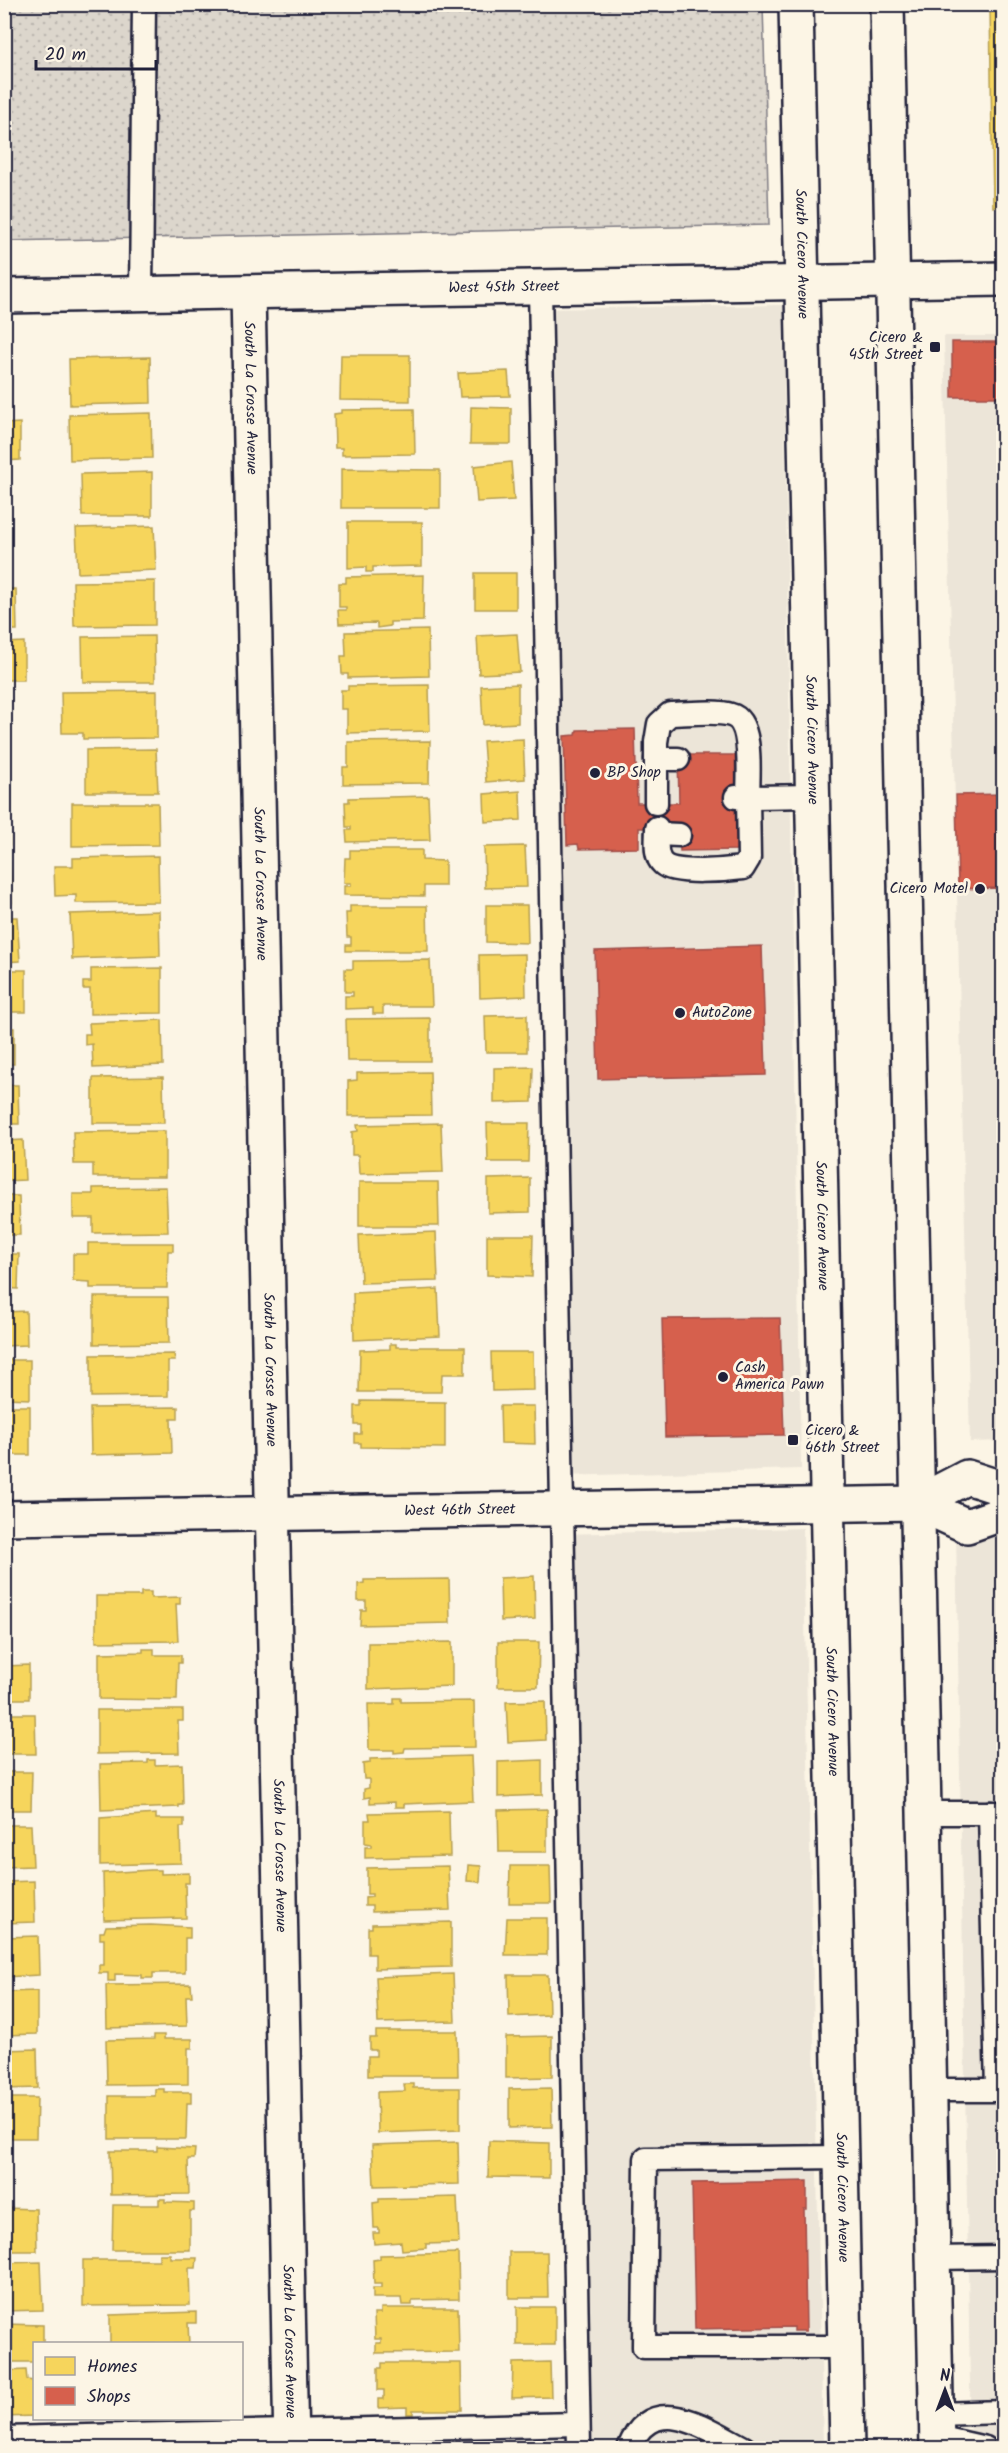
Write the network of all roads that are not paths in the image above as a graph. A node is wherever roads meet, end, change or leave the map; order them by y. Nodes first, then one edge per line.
1 (144, 4) edge
2 (796, 4) edge
3 (887, 4) edge
4 (1004, 279) edge
5 (893, 281) junction
6 (802, 282) junction
7 (540, 287) junction
8 (248, 292) junction
9 (141, 294) junction
10 (4, 296) edge
11 (813, 796) junction
12 (742, 797) junction
13 (656, 803) dead end
14 (679, 835) dead end
15 (1004, 1488) edge
16 (917, 1503) junction
17 (826, 1504) junction
18 (561, 1508) junction
19 (272, 1513) junction
20 (1004, 1513) edge
21 (4, 1518) edge
22 (923, 1813) junction
23 (997, 1813) edge
24 (998, 1886) edge
25 (998, 1933) edge
26 (999, 1980) edge
27 (929, 2090) junction
28 (1000, 2090) edge
29 (842, 2157) junction
30 (1004, 2257) edge
31 (933, 2258) junction
32 (846, 2347) junction
33 (1004, 2412) edge
34 (578, 2424) junction
35 (936, 2433) edge
36 (4, 2438) edge
37 (291, 2440) edge
38 (579, 2448) edge
39 (631, 2448) edge
40 (744, 2448) edge
41 (848, 2448) edge
42 (985, 2448) edge

1 - 9 lane
2 - 6 main road, South Cicero Avenue
3 - 5 main road
4 - 5 main road, West 45th Street
5 - 6 main road, West 45th Street
5 - 16 main road
6 - 7 main road, West 45th Street
6 - 11 main road, South Cicero Avenue
7 - 8 main road, West 45th Street
7 - 18 lane
8 - 9 main road, West 45th Street
8 - 19 main road, South La Crosse Avenue
9 - 10 main road, West 45th Street
11 - 12 lane
11 - 17 main road, South Cicero Avenue
12 - 13 lane
12 - 14 lane
15 - 16 main road, West 46th Street
16 - 17 main road, West 46th Street
16 - 20 main road, West 46th Street
16 - 22 main road
17 - 18 main road, West 46th Street
17 - 29 main road, South Cicero Avenue
18 - 19 main road, West 46th Street
18 - 34 lane
19 - 21 main road, West 46th Street
19 - 37 main road, South La Crosse Avenue
22 - 23 lane
22 - 27 main road
23 - 24 lane
24 - 25 lane
25 - 26 lane
26 - 28 lane
27 - 28 lane
27 - 31 main road
29 - 32 main road, South Cicero Avenue
29 - 32 lane
30 - 31 lane
31 - 35 main road
32 - 41 main road, South Cicero Avenue
33 - 35 lane
34 - 37 lane
34 - 38 lane
35 - 42 lane
36 - 37 lane
39 - 40 lane

